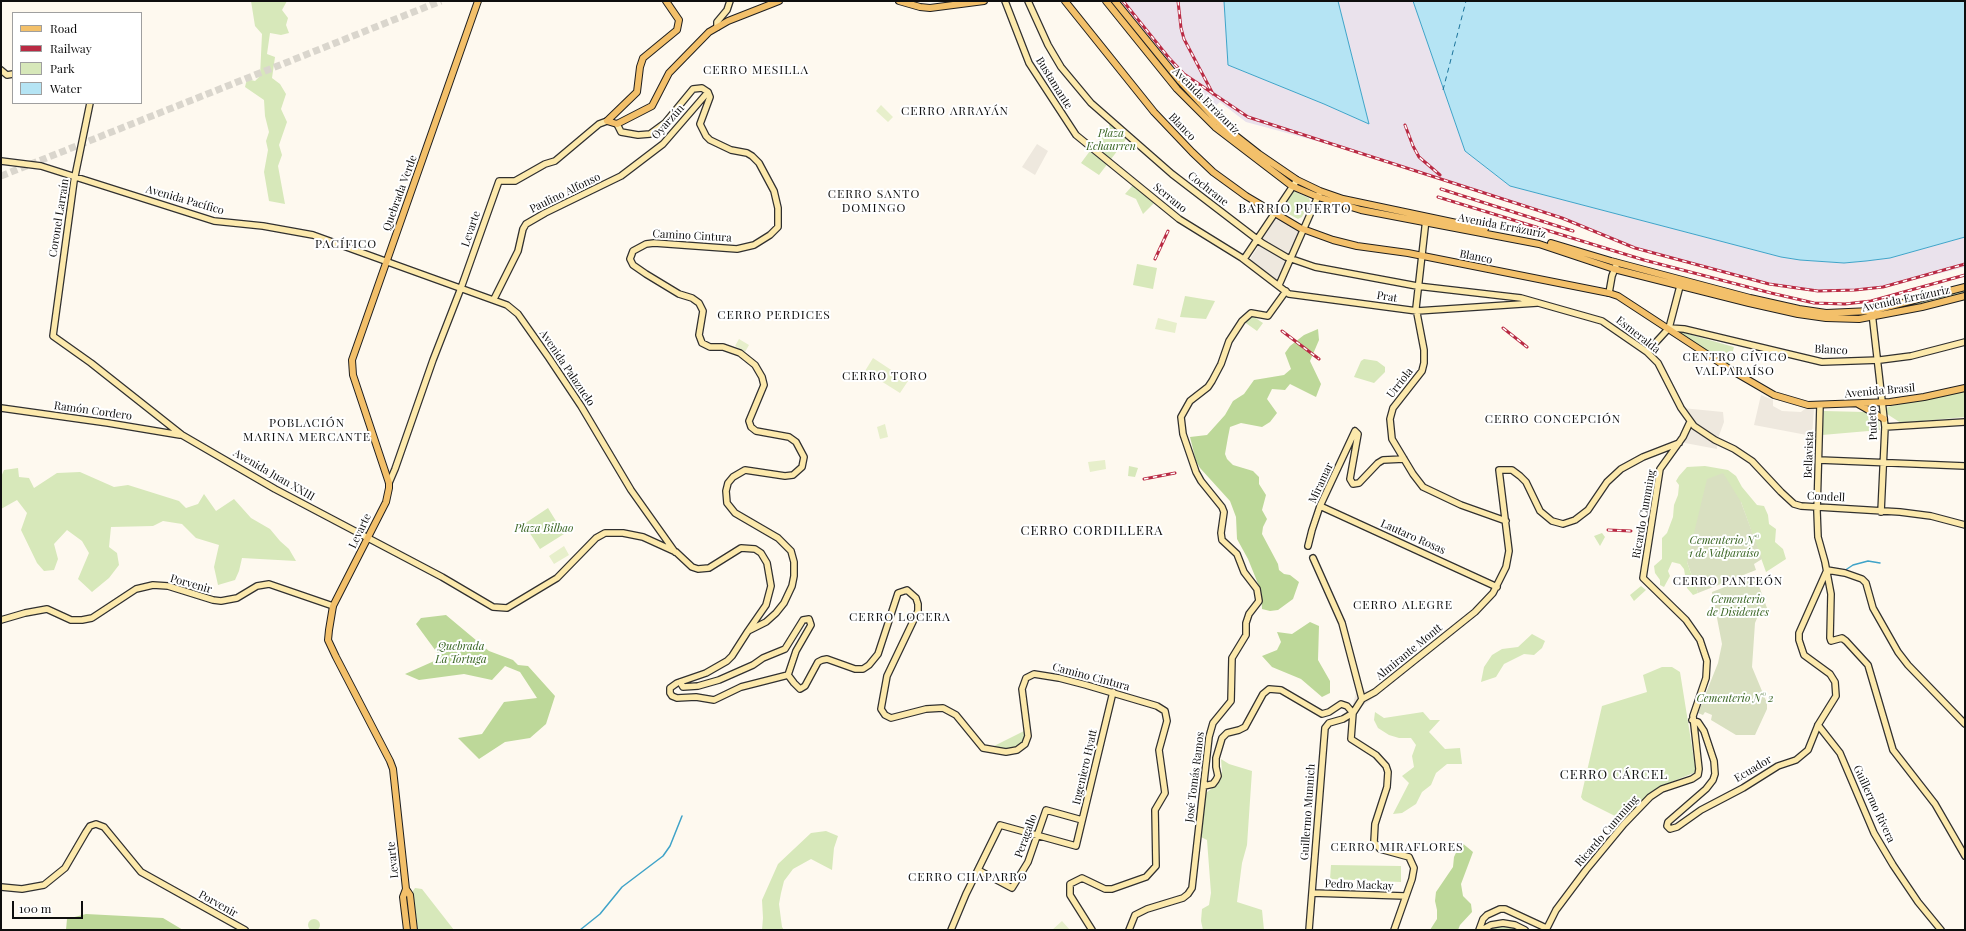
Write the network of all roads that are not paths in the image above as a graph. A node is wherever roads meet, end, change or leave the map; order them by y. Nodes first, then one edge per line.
1 (478, 1) edge
2 (666, 1) edge
3 (730, 1) edge
4 (779, 1) edge
5 (899, 1) edge
6 (984, 1) edge
7 (1005, 1) edge
8 (1028, 1) edge
9 (1065, 1) edge
10 (1106, 1) edge
11 (1115, 1) edge
12 (717, 27) junction
13 (1160, 68) junction
14 (2, 72) edge
15 (12, 74) edge
16 (1180, 81) junction
17 (708, 92) junction
18 (90, 104) edge
19 (607, 122) junction
20 (617, 124) junction
21 (1089, 147) joint
22 (1, 161) edge
23 (76, 176) junction
24 (621, 176) joint
25 (1296, 180) junction
26 (1292, 186) junction
27 (1319, 194) junction
28 (1274, 214) junction
29 (1426, 219) junction
30 (1304, 229) junction
31 (1258, 240) junction
32 (1421, 257) junction
33 (1243, 259) junction
34 (387, 260) junction
35 (1291, 260) junction
36 (1617, 263) junction
37 (1614, 269) junction
38 (1278, 285) junction
39 (1417, 286) junction
40 (1680, 286) junction
41 (1965, 287) edge
42 (461, 288) junction
43 (1286, 292) junction
44 (1609, 293) junction
45 (1965, 296) edge
46 (494, 299) junction
47 (1541, 302) junction
48 (1417, 312) junction
49 (1872, 314) junction
50 (1669, 328) junction
51 (53, 336) joint
52 (1965, 342) edge
53 (1647, 352) junction
54 (1876, 361) junction
55 (1965, 388) edge
56 (1882, 403) junction
57 (1857, 404) junction
58 (1820, 405) junction
59 (1, 408) edge
60 (1884, 420) junction
61 (1690, 422) junction
62 (1965, 422) edge
63 (1884, 427) junction
64 (182, 435) junction
65 (1680, 443) junction
66 (1404, 459) junction
67 (1819, 460) junction
68 (1882, 463) junction
69 (1965, 466) edge
70 (389, 483) junction
71 (1320, 506) junction
72 (1817, 506) junction
73 (1881, 512) junction
74 (1506, 521) junction
75 (1965, 525) edge
76 (368, 538) junction
77 (1308, 546) dead end
78 (676, 552) junction
79 (1313, 558) dead end
80 (1827, 570) junction
81 (1497, 587) junction
82 (333, 606) junction
83 (1, 620) edge
84 (748, 631) junction
85 (788, 675) junction
86 (680, 682) junction
87 (1112, 692) junction
88 (1362, 699) junction
89 (1353, 713) junction
90 (1692, 720) junction
91 (1965, 724) edge
92 (1818, 726) junction
93 (1204, 786) junction
94 (1082, 820) junction
95 (1037, 836) junction
96 (1965, 856) edge
97 (978, 870) junction
98 (1, 887) edge
99 (406, 889) junction
100 (1312, 893) junction
101 (1405, 896) junction
102 (406, 928) edge
103 (414, 928) edge
104 (1546, 929) edge
105 (245, 930) edge
106 (951, 930) edge
107 (1092, 930) edge
108 (1129, 930) edge
109 (1309, 930) edge
110 (1394, 930) edge
111 (1479, 930) edge
112 (1482, 930) edge
113 (1525, 930) edge
114 (1941, 930) edge

1 - 34 main road, Quebrada Verde
2 - 19 main road
3 - 12 street
4 - 12 main road
5 - 6 main road
7 - 21 street, Bustamante
8 - 31 street, Cochrane
9 - 28 main road, Blanco
10 - 13 main road, Avenida Errázuriz
11 - 16 main road, Avenida Errázuriz
12 - 20 main road
13 - 16 main road
13 - 26 main road, Avenida Errázuriz
14 - 15 street
16 - 25 main road, Avenida Errázuriz
17 - 20 street
17 - 24 street, Oyarzún
17 - 84 street, Camino Cintura
18 - 23 street, Coronel Larraín
19 - 20 main road
19 - 42 street, Levarte
21 - 33 street, Serrano
22 - 23 street, Avenida Pacífico
23 - 34 street, Avenida Pacífico
23 - 51 street, Coronel Larraín
24 - 46 street, Paulino Alfonso
25 - 26 street
25 - 27 main road, Avenida Errázuriz
26 - 27 main road, Avenida Errázuriz
26 - 28 street
27 - 29 main road, Avenida Errázuriz
27 - 30 street
28 - 30 main road, Blanco
28 - 31 street
29 - 32 street, Urriola
29 - 36 main road, Avenida Errázuriz
29 - 37 main road, Avenida Errázuriz
30 - 32 main road, Blanco
30 - 35 street
31 - 33 street
31 - 35 street, Cochrane
32 - 39 street, Urriola
32 - 44 main road, Blanco
33 - 38 street, Prat
34 - 42 street, Avenida Palazuelo
34 - 70 main road, Quebrada Verde
35 - 38 street
35 - 39 street, Cochrane
36 - 37 street
36 - 49 main road, Avenida Errázuriz
37 - 40 main road, Avenida Errázuriz
37 - 44 street
38 - 43 street, Prat
39 - 47 street, Cochrane
39 - 48 street, Urriola
40 - 49 main road, Avenida Errázuriz
40 - 50 street
41 - 49 main road, Avenida Errázuriz
42 - 46 street, Avenida Palazuelo
42 - 70 street, Levarte
43 - 48 street, Prat
43 - 93 street, José Tomás Ramos
44 - 50 main road, Blanco
45 - 49 main road, Avenida Errázuriz
46 - 78 street, Avenida Palazuelo
47 - 48 street, Prat
47 - 53 street, Esmeralda
48 - 66 street, Urriola
49 - 54 street, Pudeto
50 - 53 street
50 - 54 street, Blanco
50 - 58 main road, Avenida Brasil
51 - 64 street, Avenida Juan XXIII
52 - 54 street, Blanco
53 - 61 street, Esmeralda
54 - 56 street, Pudeto
55 - 56 main road, Avenida Brasil
56 - 57 main road, Avenida Brasil
56 - 60 street, Pudeto
57 - 58 main road, Avenida Brasil
57 - 60 main road
58 - 67 street, Bellavista
59 - 64 street, Ramón Cordero
60 - 63 street, Pudeto
61 - 65 street
61 - 72 street, Condell
62 - 63 street
63 - 68 street, Pudeto
64 - 76 street, Avenida Juan XXIII
65 - 74 street, Almirante Montt
65 - 90 street, Ricardo Cumming
66 - 71 street, Miramar
66 - 74 street, Urriola
67 - 68 street
67 - 72 street, Bellavista
68 - 69 street
68 - 73 street, Pudeto
70 - 76 main road, Levarte
71 - 77 street, Miramar
71 - 81 street, Lautaro Rosas
72 - 73 street, Condell
72 - 80 street, Bellavista
73 - 75 street, Condell
74 - 81 street, Almirante Montt
76 - 78 street, Avenida Juan XXIII
76 - 82 main road, Levarte
78 - 84 street
79 - 88 street
80 - 91 street
80 - 92 street, Ecuador
80 - 96 street, Bellavista
81 - 88 street, Almirante Montt
82 - 83 street, Porvenir
82 - 99 main road, Levarte
84 - 86 street
85 - 86 street
85 - 86 street
85 - 87 street, Camino Cintura
87 - 94 street, Ingeniero Hyatt
87 - 107 street, Camino Cintura
88 - 89 street, Almirante Montt
89 - 93 street
89 - 100 street, Guillermo Munnich
89 - 101 street
90 - 92 street, Ecuador
90 - 104 street, Ricardo Cumming
92 - 114 street, Guillermo Rivera
93 - 108 street, José Tomás Ramos
94 - 95 street, Peragallo
94 - 95 street, Ingeniero Hyatt
95 - 97 street
95 - 97 street, Peragallo
97 - 106 street
98 - 105 street, Porvenir
99 - 102 main road, Levarte
99 - 103 main road, Levarte
100 - 101 street, Pedro Mackay
100 - 109 street, Guillermo Munnich
101 - 110 street
102 - 103 main road
104 - 111 street
112 - 113 street

